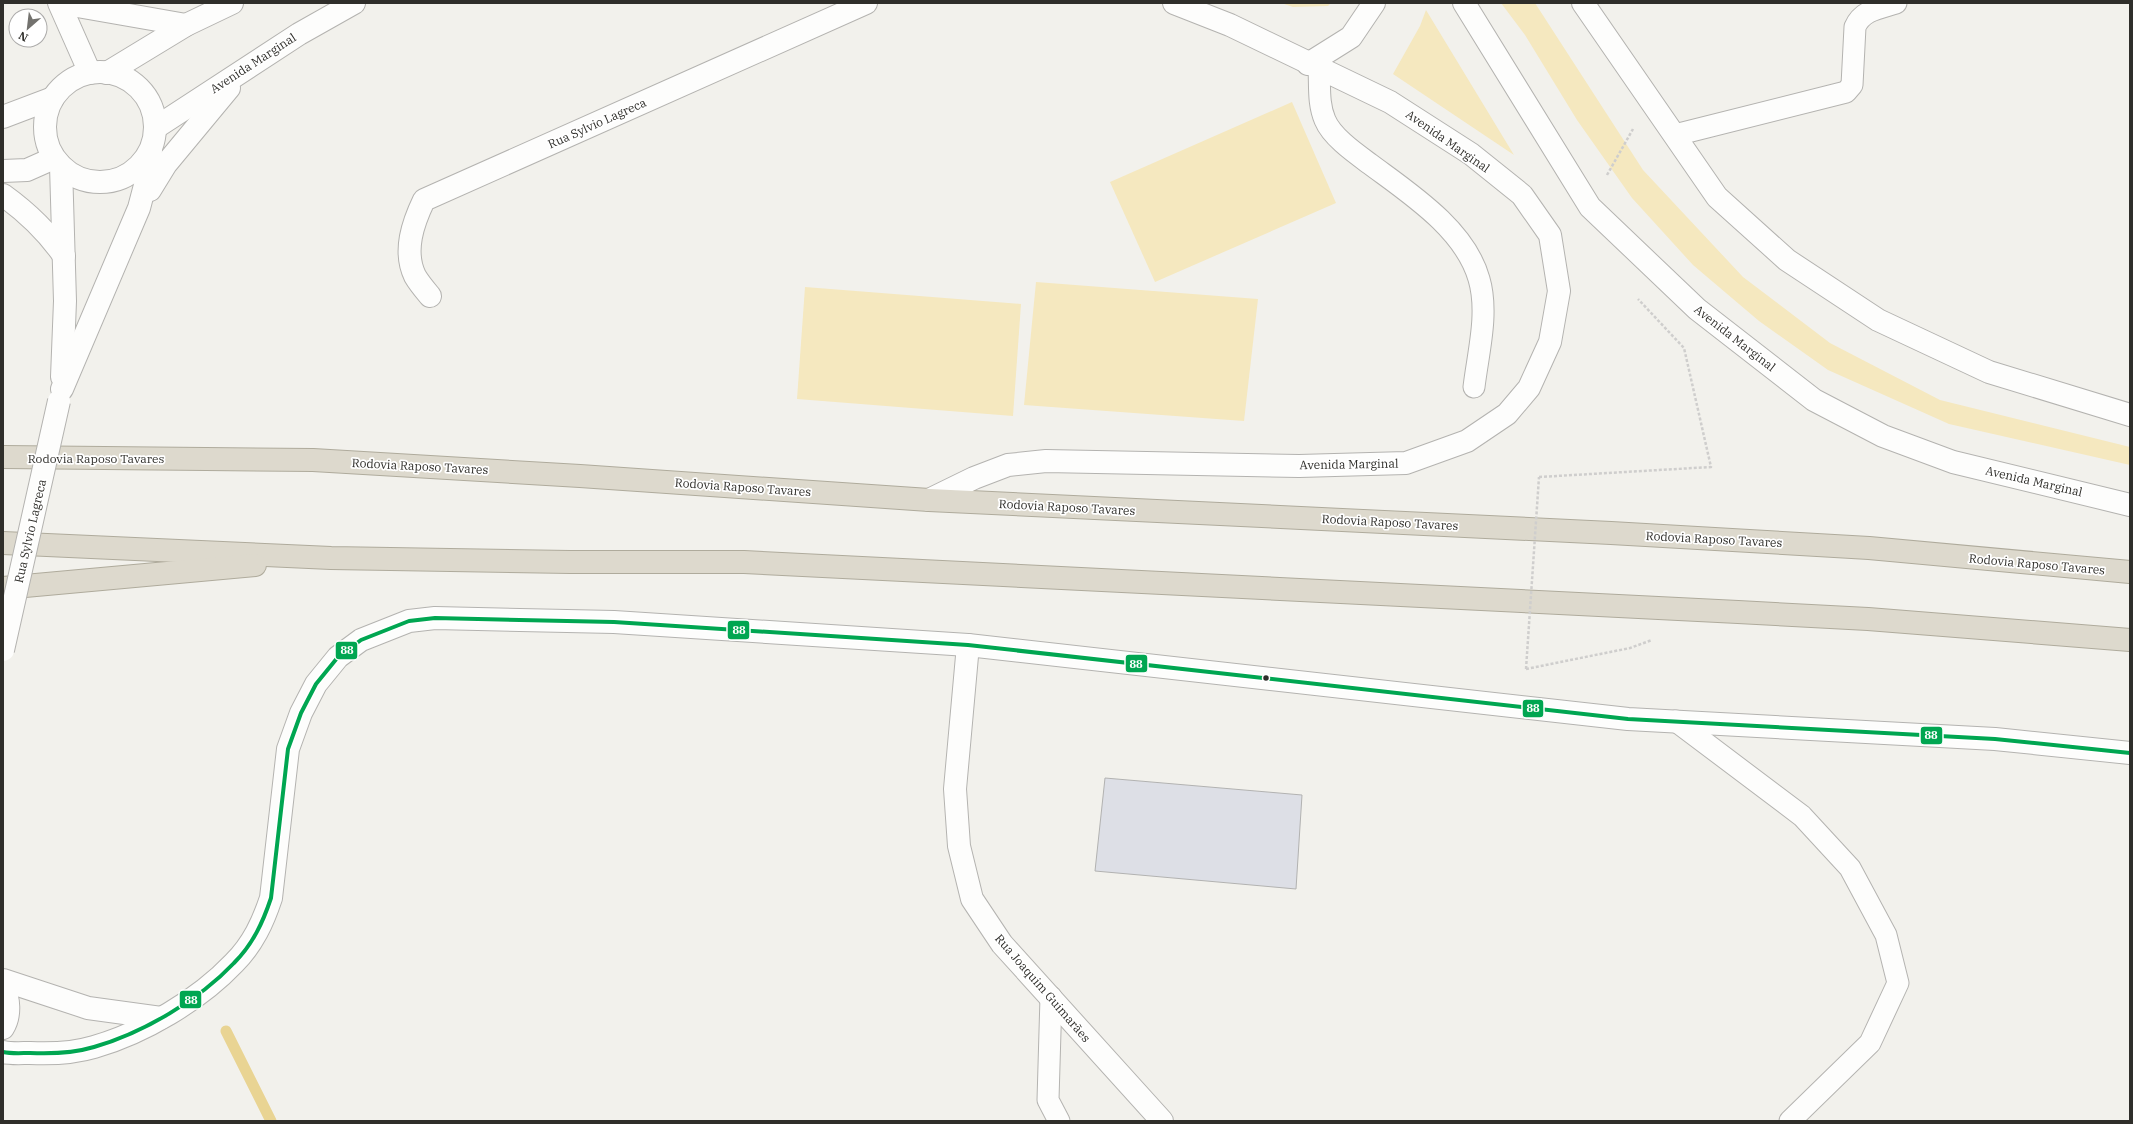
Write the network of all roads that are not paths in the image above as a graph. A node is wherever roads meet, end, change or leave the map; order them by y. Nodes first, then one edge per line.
1 (60, 3) edge
2 (232, 3) edge
3 (354, 3) edge
4 (866, 3) edge
5 (1174, 3) edge
6 (1374, 3) edge
7 (1464, 3) edge
8 (1583, 3) edge
9 (1896, 3) edge
10 (186, 25) junction
11 (1314, 66) junction
12 (246, 68) junction
13 (99, 73) junction
14 (53, 98) junction
15 (3, 118) edge
16 (1675, 135) junction
17 (153, 136) junction
18 (57, 162) junction
19 (3, 171) edge
20 (3, 195) edge
21 (139, 208) junction
22 (64, 256) junction
23 (430, 296) dead end
24 (1474, 388) dead end
25 (61, 395) junction
26 (2130, 415) edge
27 (3, 457) edge
28 (929, 500) junction
29 (2130, 504) edge
30 (3, 543) edge
31 (331, 558) junction
32 (2130, 572) edge
33 (3, 588) edge
34 (2130, 640) edge
35 (968, 645) junction
36 (3, 650) edge
37 (1676, 722) junction
38 (2130, 753) edge
39 (3, 980) edge
40 (3, 986) edge
41 (1051, 997) junction
42 (161, 1018) junction
43 (3, 1028) edge
44 (3, 1052) edge
45 (1059, 1121) edge
46 (1162, 1121) edge
47 (1790, 1121) edge

1 - 10 main road
1 - 13 main road
2 - 10 main road
3 - 12 main road, Avenida Marginal
4 - 23 main road, Rua Sylvio Lagreca
5 - 11 main road, Avenida Marginal
6 - 11 main road
7 - 29 main road, Avenida Marginal
8 - 16 main road
9 - 16 lane
10 - 13 main road
11 - 24 lane
11 - 28 main road, Avenida Marginal
12 - 17 main road, Avenida Marginal
12 - 21 main road
13 - 14 main road
13 - 17 main road
14 - 15 main road
14 - 18 main road
16 - 26 main road
17 - 18 main road
17 - 21 main road, Rua Sylvio Lagreca
18 - 19 main road
18 - 22 main road, Rua Sylvio Lagreca
20 - 22 main road
21 - 25 main road, Rua Sylvio Lagreca
22 - 25 main road, Rua Sylvio Lagreca
25 - 36 main road, Rua Sylvio Lagreca, bridge
27 - 28 highway, Rodovia Raposo Tavares
28 - 32 highway, Rodovia Raposo Tavares
30 - 31 highway
31 - 33 highway
31 - 34 highway
35 - 37 main road
35 - 41 main road, Rua Joaquim Guimarães
35 - 42 main road
37 - 38 main road
37 - 47 lane
39 - 42 main road
40 - 43 main road
41 - 45 lane
41 - 46 main road, Rua Joaquim Guimarães
42 - 44 main road

